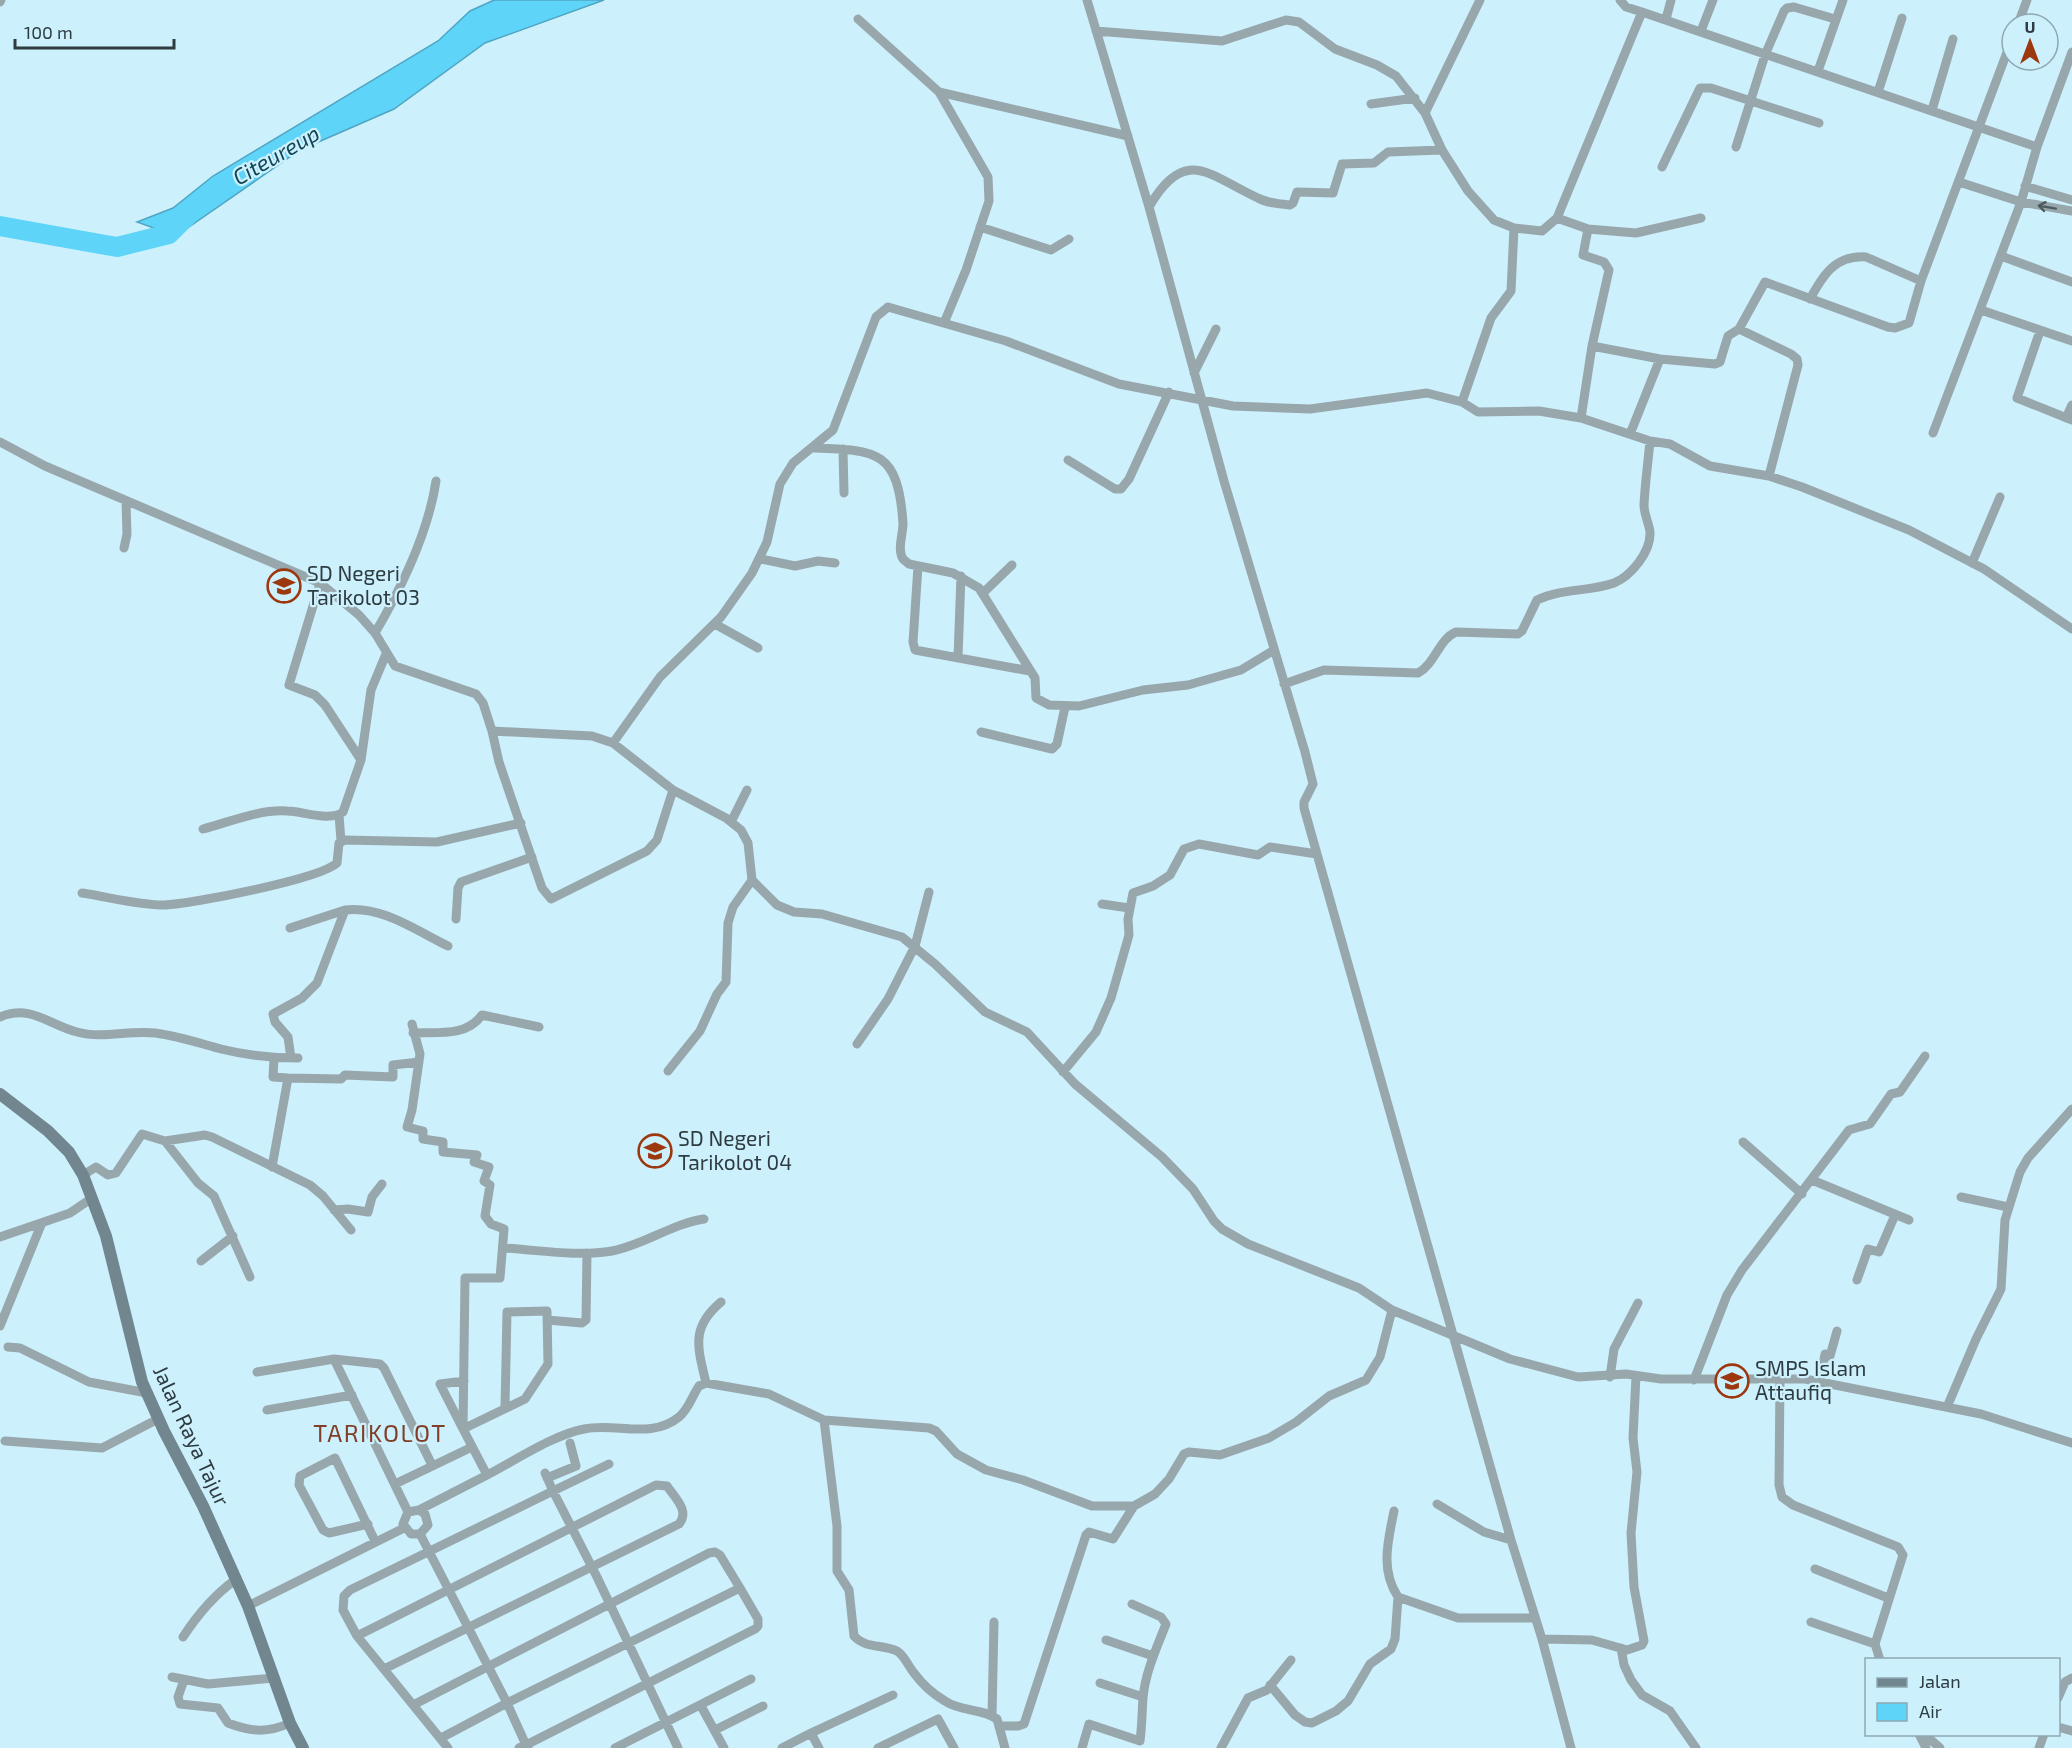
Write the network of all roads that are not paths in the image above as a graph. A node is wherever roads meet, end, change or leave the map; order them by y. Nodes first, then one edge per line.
1 (1087, 0) edge
2 (1480, 0) edge
3 (1620, 0) edge
4 (1671, 0) edge
5 (1713, 0) edge
6 (1843, 0) edge
7 (1642, 12) junction
8 (1902, 18) dead end
9 (858, 19) dead end
10 (1666, 19) junction
11 (1835, 19) junction
12 (1096, 31) junction
13 (1701, 31) junction
14 (1953, 39) dead end
15 (2072, 52) edge
16 (1765, 55) junction
17 (2000, 70) edge
18 (1818, 71) junction
19 (1878, 92) junction
20 (939, 93) junction
21 (1414, 98) junction
22 (1750, 102) junction
23 (1371, 104) dead end
24 (1932, 111) junction
25 (1425, 113) junction
26 (1819, 123) dead end
27 (1978, 128) junction
28 (1128, 136) junction
29 (1736, 147) dead end
30 (2037, 147) junction
31 (1442, 150) junction
32 (1662, 167) dead end
33 (1959, 182) junction
34 (2025, 186) junction
35 (2072, 200) edge
36 (2021, 202) junction
37 (1149, 207) junction
38 (2072, 211) edge
39 (1557, 218) junction
40 (1701, 218) dead end
41 (980, 227) junction
42 (1514, 228) junction
43 (1588, 229) junction
44 (1070, 239) dead end
45 (2001, 256) junction
46 (1921, 281) junction
47 (2072, 282) edge
48 (1810, 298) junction
49 (1981, 310) junction
50 (944, 322) junction
51 (1216, 329) dead end
52 (1739, 329) junction
53 (2040, 331) junction
54 (2072, 341) edge
55 (1592, 346) junction
56 (1660, 359) junction
57 (1194, 373) junction
58 (1169, 393) junction
59 (1201, 399) junction
60 (1462, 402) junction
61 (2072, 405) edge
62 (1581, 418) junction
63 (2069, 419) edge
64 (1933, 433) dead end
65 (1630, 434) junction
66 (1650, 441) junction
67 (0, 442) edge
68 (814, 448) junction
69 (843, 449) junction
70 (1068, 460) dead end
71 (1769, 476) junction
72 (436, 481) dead end
73 (844, 494) dead end
74 (2000, 497) dead end
75 (126, 502) junction
76 (124, 548) dead end
77 (761, 559) junction
78 (1972, 562) junction
79 (835, 563) dead end
80 (1012, 565) dead end
81 (918, 566) junction
82 (961, 576) junction
83 (320, 583) junction
84 (983, 593) junction
85 (715, 624) junction
86 (2072, 629) edge
87 (375, 633) junction
88 (758, 648) dead end
89 (1274, 650) junction
90 (386, 654) junction
91 (958, 657) junction
92 (1030, 671) junction
93 (1284, 684) junction
94 (1065, 707) junction
95 (492, 731) junction
96 (981, 732) dead end
97 (613, 743) junction
98 (361, 760) junction
99 (673, 790) junction
100 (747, 790) dead end
101 (339, 815) junction
102 (731, 822) junction
103 (521, 823) junction
104 (203, 829) dead end
105 (341, 841) junction
106 (1317, 854) junction
107 (532, 857) junction
108 (752, 880) junction
109 (928, 892) dead end
110 (82, 893) dead end
111 (1102, 904) dead end
112 (1129, 908) junction
113 (345, 910) junction
114 (456, 919) dead end
115 (290, 928) dead end
116 (448, 946) dead end
117 (915, 946) junction
118 (0, 1017) edge
119 (539, 1027) dead end
120 (857, 1044) dead end
121 (1925, 1056) dead end
122 (274, 1058) junction
123 (419, 1062) junction
124 (668, 1071) dead end
125 (1063, 1072) junction
126 (288, 1078) junction
127 (0, 1094) edge
128 (2072, 1109) edge
129 (165, 1141) junction
130 (1743, 1142) dead end
131 (272, 1167) junction
132 (83, 1175) junction
133 (1812, 1180) junction
134 (382, 1184) dead end
135 (1802, 1194) junction
136 (1961, 1197) dead end
137 (92, 1198) junction
138 (2008, 1207) junction
139 (334, 1210) junction
140 (1895, 1215) junction
141 (704, 1218) dead end
142 (1909, 1220) dead end
143 (40, 1225) junction
144 (351, 1230) dead end
145 (233, 1236) junction
146 (0, 1238) edge
147 (504, 1248) junction
148 (587, 1253) junction
149 (201, 1261) dead end
150 (250, 1277) dead end
151 (1857, 1280) dead end
152 (721, 1302) dead end
153 (1638, 1304) dead end
154 (1392, 1310) junction
155 (547, 1320) junction
156 (0, 1326) edge
157 (1837, 1331) dead end
158 (1454, 1337) junction
159 (8, 1347) dead end
160 (334, 1359) junction
161 (257, 1372) dead end
162 (1636, 1376) junction
163 (1610, 1377) junction
164 (1780, 1379) junction
165 (1695, 1380) junction
166 (464, 1381) junction
167 (1820, 1381) junction
168 (706, 1383) junction
169 (147, 1393) junction
170 (352, 1395) junction
171 (505, 1407) junction
172 (1947, 1407) junction
173 (267, 1410) dead end
174 (158, 1419) junction
175 (824, 1420) junction
176 (463, 1429) junction
177 (4, 1441) dead end
178 (570, 1443) dead end
179 (2072, 1443) edge
180 (472, 1447) junction
181 (609, 1464) dead end
182 (432, 1465) junction
183 (487, 1475) junction
184 (395, 1484) junction
185 (553, 1491) junction
186 (1437, 1504) dead end
187 (1134, 1506) junction
188 (419, 1510) junction
189 (1394, 1511) dead end
190 (408, 1512) junction
191 (368, 1524) junction
192 (404, 1528) junction
193 (572, 1529) junction
194 (420, 1534) junction
195 (375, 1540) junction
196 (1511, 1540) junction
197 (429, 1551) junction
198 (591, 1567) junction
199 (1815, 1569) dead end
200 (235, 1580) junction
201 (740, 1588) junction
202 (450, 1590) junction
203 (1398, 1597) junction
204 (1888, 1598) junction
205 (1132, 1604) dead end
206 (248, 1606) junction
207 (610, 1606) junction
208 (1535, 1618) junction
209 (994, 1622) dead end
210 (1811, 1622) dead end
211 (468, 1627) junction
212 (357, 1636) junction
213 (183, 1637) dead end
214 (1542, 1639) junction
215 (1106, 1640) dead end
216 (1875, 1644) junction
217 (628, 1645) junction
218 (1621, 1648) junction
219 (1153, 1656) junction
220 (1880, 1658) edge
221 (1291, 1660) dead end
222 (489, 1666) junction
223 (384, 1669) junction
224 (172, 1677) dead end
225 (274, 1678) junction
226 (2072, 1678) edge
227 (751, 1679) dead end
228 (184, 1680) junction
229 (646, 1682) junction
230 (1100, 1683) dead end
231 (1270, 1685) junction
232 (2060, 1693) edge
233 (893, 1695) dead end
234 (1143, 1697) junction
235 (507, 1703) junction
236 (415, 1704) junction
237 (701, 1706) junction
238 (763, 1706) dead end
239 (992, 1716) junction
240 (667, 1722) junction
241 (290, 1723) junction
242 (1000, 1726) junction
243 (715, 1730) junction
244 (811, 1733) junction
245 (1926, 1736) edge
246 (441, 1738) junction
247 (631, 1744) edge
248 (1142, 1744) edge
249 (524, 1747) edge
250 (1009, 1747) edge
251 (303, 1748) edge
252 (448, 1748) edge
253 (615, 1748) edge
254 (678, 1748) edge
255 (724, 1748) edge
256 (782, 1748) edge
257 (819, 1748) edge
258 (879, 1748) edge
259 (954, 1748) edge
260 (1082, 1748) edge
261 (1221, 1748) edge
262 (1571, 1748) edge
263 (1696, 1748) edge
264 (1940, 1748) edge

1 - 12 street
2 - 25 street
3 - 7 street
4 - 10 street
5 - 13 street
6 - 11 street
7 - 10 street
7 - 39 street
8 - 19 street
9 - 20 street
10 - 13 street
11 - 16 street
11 - 18 street
12 - 21 street
12 - 28 street
13 - 16 street
14 - 24 street
15 - 30 street
16 - 18 street
16 - 22 street
17 - 27 street
18 - 19 street
19 - 24 street
20 - 28 street
20 - 41 street
21 - 23 street
21 - 25 street
22 - 26 street
22 - 29 street
22 - 32 street
24 - 27 street
25 - 31 street
27 - 30 street
27 - 33 street
28 - 37 street
30 - 34 street
31 - 37 street
31 - 42 street
33 - 36 street
33 - 46 street
34 - 35 street
34 - 36 street
38 -> 36 street
36 - 45 street
37 - 57 street
39 - 42 street
39 - 43 street
40 - 43 street
41 - 44 street
41 - 50 street
42 - 60 street
43 - 55 street
45 - 47 street
45 - 49 street
46 - 48 street
46 - 48 street
48 - 52 street
49 - 53 street
49 - 64 street
50 - 58 street
50 - 68 street
51 - 57 street
52 - 56 street
52 - 71 street
53 - 54 street
53 - 63 street
55 - 56 street
55 - 62 street
56 - 65 street
57 - 59 street
58 - 59 street
58 - 70 street
59 - 60 street
59 - 89 street
60 - 62 street
61 - 63 street
62 - 65 street
65 - 66 street
66 - 71 street
66 - 93 street
67 - 75 street
68 - 69 street
68 - 77 street
69 - 73 street
69 - 81 street
71 - 78 street
72 - 87 street
74 - 78 street
75 - 76 street
75 - 83 street
77 - 79 street
77 - 85 street
78 - 86 street
80 - 84 street
81 - 82 street
81 - 91 street
82 - 84 street
82 - 91 street
83 - 87 street
83 - 98 street
84 - 92 street
85 - 88 street
85 - 97 street
87 - 90 street
89 - 93 street
89 - 94 street
90 - 95 street
90 - 98 street
91 - 92 street
92 - 94 street
93 - 106 street
94 - 96 street
95 - 97 street
95 - 103 street
97 - 99 street
98 - 101 street
99 - 102 street
99 - 107 street
100 - 102 street
101 - 104 street
101 - 105 street
102 - 108 street
103 - 105 street
103 - 107 street
105 - 110 street
106 - 112 street
106 - 158 street
107 - 114 street
108 - 117 street
108 - 124 street
109 - 117 street
111 - 112 street
112 - 125 street
113 - 115 street
113 - 116 street
113 - 122 street
117 - 120 street
117 - 125 street
118 - 122 street
119 - 123 street
121 - 133 street
122 - 126 street
123 - 126 street
123 - 147 street
125 - 154 street
126 - 131 street
127 - 132 main road, Jalan Raya Tajur
128 - 138 street
129 - 131 street
129 - 132 street
129 - 145 street
130 - 135 street
131 - 139 street
132 - 137 main road, Jalan Raya Tajur
133 - 135 street
133 - 140 street
134 - 139 street
135 - 165 street
136 - 138 street
137 - 143 street
137 - 169 main road, Jalan Raya Tajur
138 - 172 street
139 - 144 street
140 - 142 street
140 - 151 street
141 - 148 street
143 - 146 street
143 - 156 street
145 - 149 street
145 - 150 street
147 - 148 street
147 - 166 street
148 - 155 street
152 - 168 street
153 - 163 street
154 - 158 street
154 - 187 street
155 - 171 street
155 - 171 street
157 - 167 street
158 - 163 street
158 - 196 street
159 - 169 street
160 - 161 street
160 - 170 street
160 - 182 street
162 - 163 street
162 - 165 street
162 - 218 street
164 - 165 street
164 - 167 street
164 - 204 street
166 - 176 street
166 - 176 street
167 - 172 street
168 - 175 street
168 - 183 street
169 - 174 main road, Jalan Raya Tajur
170 - 173 street
170 - 184 street
171 - 176 street
172 - 179 street
174 - 177 street
174 - 200 main road, Jalan Raya Tajur
175 - 187 street
175 - 239 street
176 - 180 street
178 - 185 street
180 - 182 street
180 - 183 street
181 - 185 street
182 - 184 street
183 - 188 street
184 - 190 street
185 - 193 street
185 - 197 street
186 - 196 street
187 - 242 street
188 - 190 street
188 - 194 street
189 - 203 street
190 - 192 street
191 - 191 street
191 - 195 street
192 - 194 street
192 - 195 street
193 - 198 street
193 - 198 street
193 - 202 street
194 - 197 street
195 - 206 street
196 - 208 street
197 - 202 street
197 - 212 street
198 - 207 street
198 - 211 street
199 - 204 street
200 - 206 main road, Jalan Raya Tajur
200 - 213 street
201 - 207 street
201 - 217 street
201 - 229 street
202 - 211 street
202 - 212 street
203 - 208 street
203 - 231 street
204 - 216 street
205 - 219 street
206 - 225 main road, Jalan Raya Tajur
207 - 217 street
207 - 222 street
208 - 214 street
209 - 239 street
210 - 216 street
211 - 222 street
211 - 223 street
212 - 223 street
214 - 218 street
214 - 262 street
215 - 219 street
216 - 220 street
217 - 229 street
217 - 235 street
218 - 263 street
219 - 234 street
221 - 231 street
222 - 235 street
222 - 236 street
223 - 236 street
224 - 228 street
225 - 228 street
225 - 241 main road, Jalan Raya Tajur
226 - 232 street
227 - 237 street
228 - 241 street
229 - 240 street
229 - 249 street
230 - 234 street
231 - 261 street
233 - 244 street
234 - 248 street
235 - 246 street
235 - 249 street
236 - 246 street
237 - 240 street
237 - 243 street
238 - 243 street
239 - 242 street
240 - 247 street
240 - 254 street
241 - 251 main road, Jalan Raya Tajur
242 - 250 street
243 - 255 street
244 - 256 street
244 - 257 street
245 - 264 street
246 - 252 street
247 - 253 street
248 - 260 street
258 - 259 street

